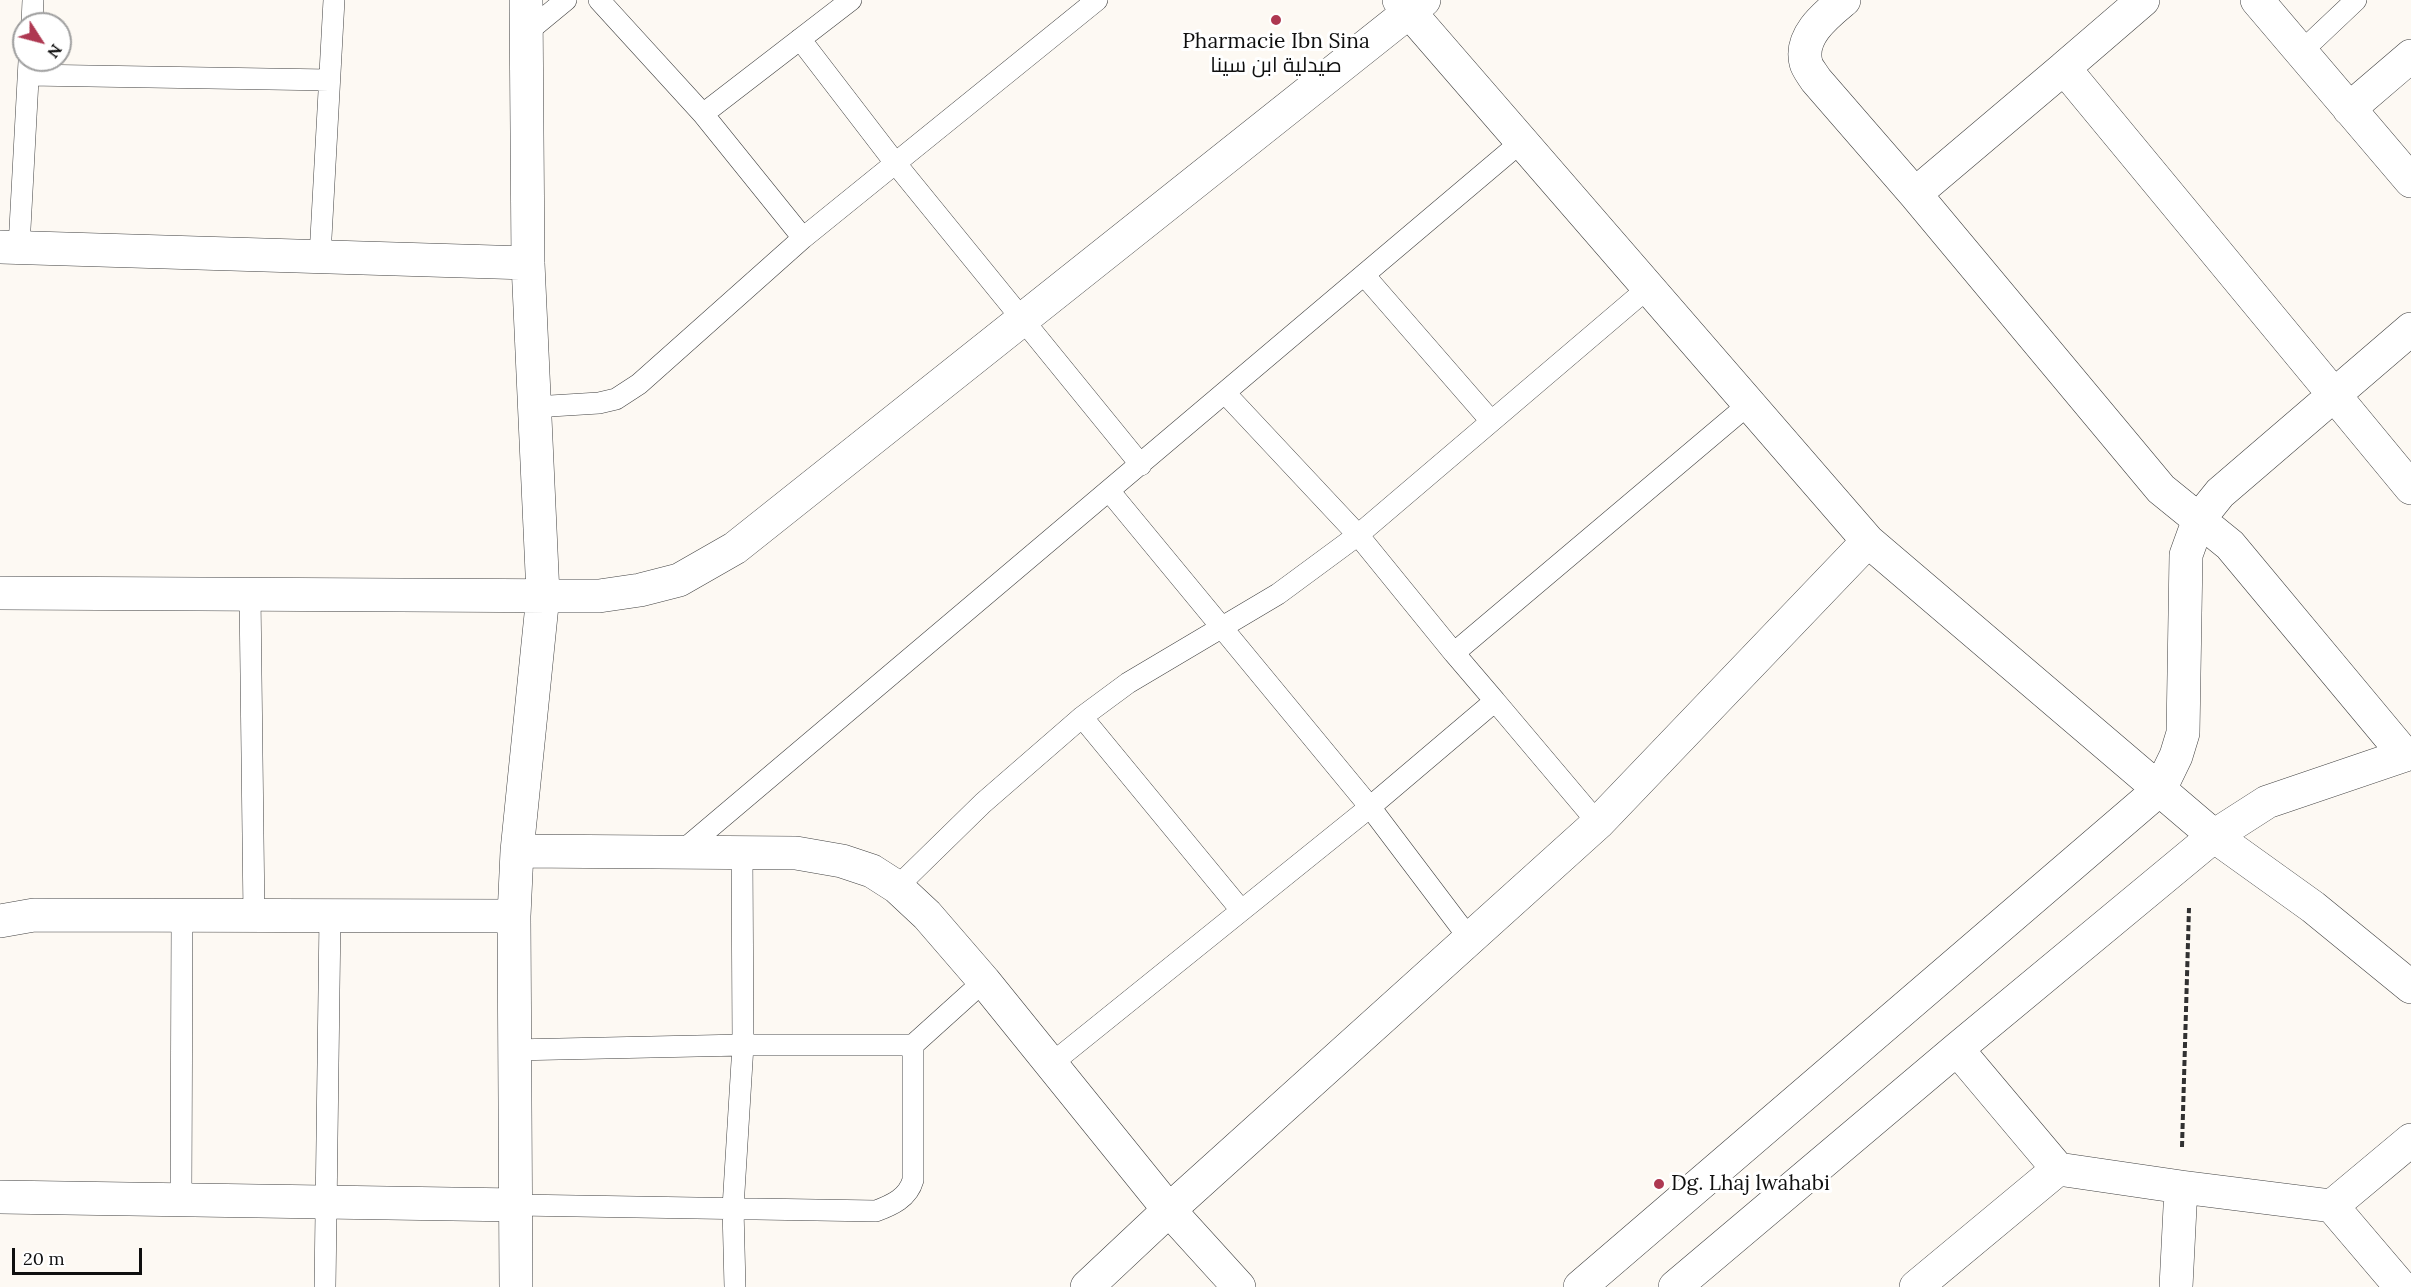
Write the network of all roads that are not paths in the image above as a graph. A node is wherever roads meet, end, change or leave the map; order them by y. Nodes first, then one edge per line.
1 (334, 0) edge
2 (526, 0) edge
3 (566, 0) edge
4 (599, 0) edge
5 (851, 0) edge
6 (1097, 0) edge
7 (1844, 0) edge
8 (2143, 0) edge
9 (2257, 0) edge
10 (2356, 0) edge
11 (1410, 4) edge
12 (526, 33) junction
13 (801, 39) junction
14 (2301, 52) junction
15 (2411, 56) edge
16 (2064, 68) junction
17 (72, 69) edge
18 (28, 72) edge
19 (329, 80) junction
20 (2349, 109) junction
21 (703, 114) junction
22 (1521, 141) junction
23 (896, 164) junction
24 (2411, 181) edge
25 (1915, 194) junction
26 (803, 238) junction
27 (9, 247) edge
28 (320, 256) junction
29 (528, 263) junction
30 (1364, 275) junction
31 (1648, 288) junction
32 (1023, 320) junction
33 (2411, 329) edge
34 (1225, 393) junction
35 (2335, 396) junction
36 (1749, 404) junction
37 (534, 407) junction
38 (1491, 421) junction
39 (1141, 465) junction
40 (2411, 488) edge
41 (1110, 492) junction
42 (2199, 519) junction
43 (1358, 535) junction
44 (1868, 541) junction
45 (0, 593) edge
46 (249, 594) junction
47 (543, 595) junction
48 (1221, 629) junction
49 (1454, 653) junction
50 (1495, 701) junction
51 (1083, 717) junction
52 (2408, 754) edge
53 (2160, 789) junction
54 (1370, 807) junction
55 (1598, 823) junction
56 (2203, 846) junction
57 (517, 851) junction
58 (681, 852) junction
59 (742, 852) junction
60 (897, 887) junction
61 (1241, 910) junction
62 (182, 916) junction
63 (254, 916) junction
64 (330, 916) junction
65 (514, 916) junction
66 (0, 921) edge
67 (1469, 938) junction
68 (984, 981) junction
69 (2411, 987) edge
70 (744, 1045) junction
71 (914, 1045) junction
72 (1957, 1049) junction
73 (513, 1050) junction
74 (1051, 1064) junction
75 (2411, 1140) edge
76 (2058, 1169) junction
77 (2181, 1186) junction
78 (0, 1197) edge
79 (181, 1200) junction
80 (326, 1202) junction
81 (517, 1205) junction
82 (2332, 1206) junction
83 (733, 1208) junction
84 (1168, 1210) junction
85 (325, 1287) edge
86 (516, 1287) edge
87 (735, 1287) edge
88 (1088, 1287) edge
89 (1239, 1287) edge
90 (1580, 1287) edge
91 (1675, 1287) edge
92 (1916, 1287) edge
93 (2176, 1287) edge
94 (2401, 1287) edge

1 - 19 lane
2 - 12 street
3 - 12 lane
4 - 21 lane
5 - 13 lane
6 - 23 lane
7 - 25 street
8 - 16 street
9 - 14 street
10 - 14 lane
11 - 22 street
11 - 32 street
12 - 29 street
13 - 21 lane
13 - 23 lane
14 - 20 street
15 - 20 street
16 - 25 street
16 - 35 street
17 - 19 lane
18 - 27 lane
19 - 28 lane
20 - 24 street
21 - 26 lane
22 - 30 lane
22 - 31 street
23 - 26 lane
23 - 32 lane
25 - 42 street
26 - 37 lane
27 - 28 street
28 - 29 street
29 - 37 street
30 - 34 lane
30 - 38 lane
31 - 36 street
31 - 38 lane
32 - 39 lane
32 - 47 street
33 - 35 street
34 - 39 lane
34 - 43 lane
35 - 40 street
35 - 42 street
36 - 44 street
36 - 49 lane
37 - 47 street
38 - 43 lane
39 - 41 lane
41 - 48 lane
41 - 58 lane
42 - 52 street
42 - 53 street
43 - 48 lane
43 - 49 lane
44 - 53 street
44 - 55 street
45 - 46 street
46 - 47 street
46 - 63 lane
47 - 57 street
48 - 51 lane
48 - 54 lane
49 - 50 lane
50 - 54 lane
50 - 55 lane
51 - 60 lane
51 - 61 lane
52 - 56 street
53 - 56 street
53 - 90 street
54 - 61 lane
54 - 67 lane
55 - 67 street
56 - 69 street
56 - 72 street
57 - 58 street
57 - 65 street
58 - 59 street
59 - 60 street
59 - 70 lane
60 - 68 street
61 - 74 lane
62 - 63 street
62 - 66 street
62 - 79 lane
63 - 64 street
64 - 65 street
64 - 80 lane
65 - 73 street
67 - 84 street
68 - 71 lane
68 - 74 street
70 - 71 lane
70 - 73 lane
70 - 83 lane
71 - 83 lane
72 - 76 street
72 - 91 street
73 - 81 street
74 - 84 street
75 - 82 street
76 - 77 street
76 - 92 street
77 - 82 street
77 - 93 street
78 - 79 street
79 - 80 street
80 - 81 street
80 - 85 lane
81 - 83 lane
81 - 86 street
82 - 94 street
83 - 87 lane
84 - 88 street
84 - 89 street

